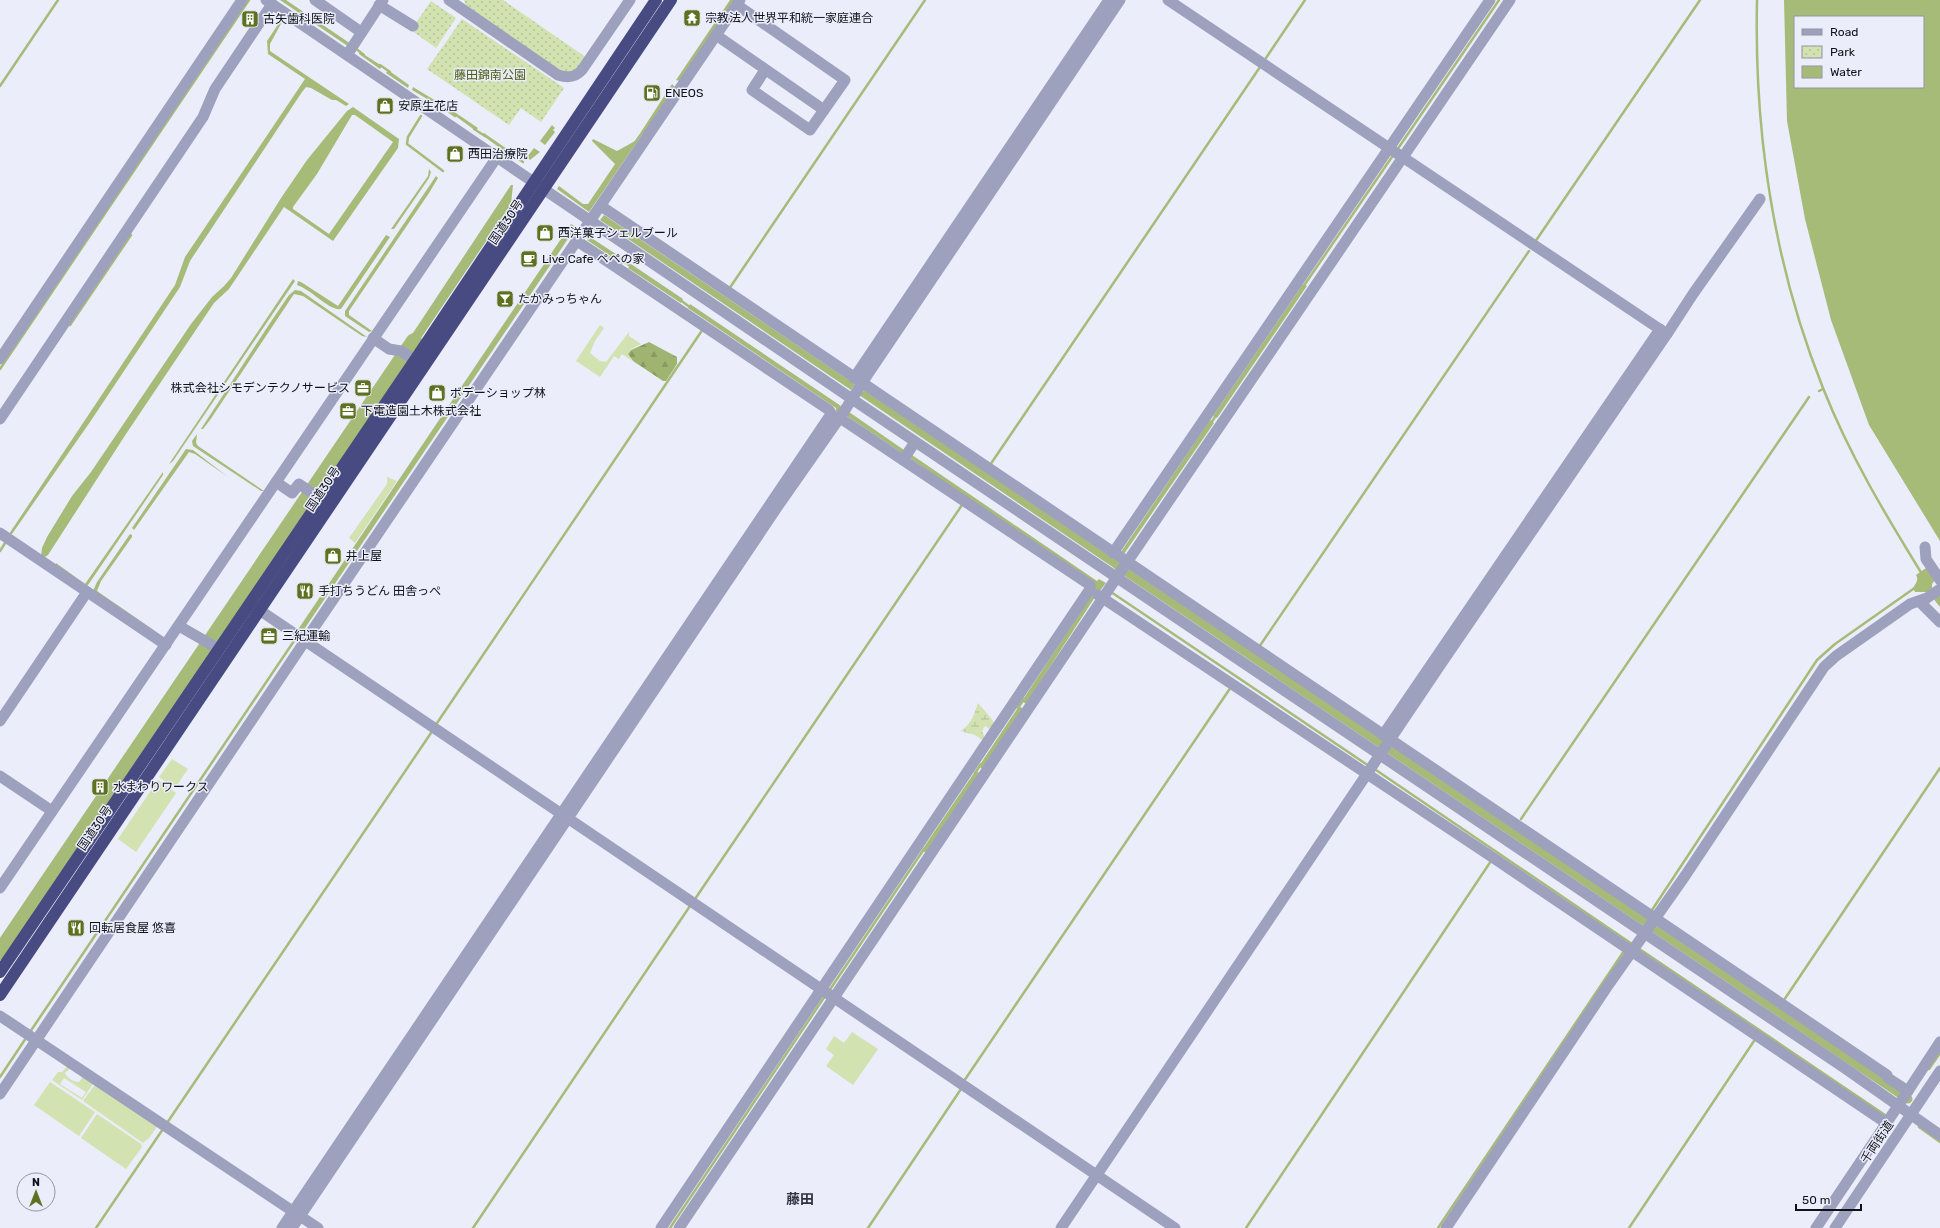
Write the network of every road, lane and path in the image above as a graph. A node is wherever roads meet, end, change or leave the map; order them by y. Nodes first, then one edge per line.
1 (242, 0) edge
2 (315, 0) edge
3 (450, 0) edge
4 (630, 0) edge
5 (656, 0) edge
6 (671, 0) edge
7 (1109, 0) edge
8 (1120, 0) edge
9 (1168, 0) edge
10 (1490, 0) edge
11 (1510, 0) edge
12 (269, 2) edge
13 (381, 2) edge
14 (738, 3) edge
15 (413, 26) dead end
16 (362, 32) junction
17 (716, 35) junction
18 (350, 50) junction
19 (1080, 51) junction
20 (765, 70) junction
21 (824, 110) junction
22 (1395, 153) junction
23 (497, 156) junction
24 (533, 182) junction
25 (545, 190) junction
26 (1760, 199) dead end
27 (601, 206) junction
28 (590, 222) junction
29 (577, 241) junction
30 (1307, 282) junction
31 (1663, 332) junction
32 (373, 338) junction
33 (409, 356) junction
34 (0, 359) edge
35 (846, 404) junction
36 (0, 419) edge
37 (1213, 420) junction
38 (908, 452) junction
39 (276, 482) junction
40 (318, 497) junction
41 (0, 533) edge
42 (1925, 547) dead end
43 (1120, 564) junction
44 (1940, 580) edge
45 (87, 592) junction
46 (1100, 592) junction
47 (1930, 595) edge
48 (254, 607) junction
49 (1940, 622) edge
50 (179, 626) junction
51 (300, 637) junction
52 (166, 645) junction
53 (217, 648) junction
54 (0, 721) edge
55 (1376, 757) junction
56 (0, 776) edge
57 (52, 810) junction
58 (564, 816) junction
59 (0, 888) edge
60 (1639, 938) junction
61 (0, 972) edge
62 (828, 993) junction
63 (0, 995) edge
64 (0, 1016) edge
65 (31, 1036) junction
66 (1940, 1042) edge
67 (1940, 1071) edge
68 (0, 1094) edge
69 (1903, 1097) junction
70 (1910, 1114) junction
71 (1886, 1123) junction
72 (1940, 1135) edge
73 (1095, 1174) junction
74 (296, 1213) junction
75 (282, 1228) edge
76 (292, 1228) edge
77 (318, 1228) edge
78 (661, 1228) edge
79 (679, 1228) edge
80 (1061, 1228) edge
81 (1175, 1228) edge
82 (1446, 1228) edge
83 (1816, 1228) edge
84 (1835, 1228) edge

1 - 34 street
2 - 16 street
3 - 4 street
5 - 24 highway, 国道30号
6 - 25 highway, 国道30号
7 - 19 street
8 - 19 street
9 - 22 street
10 - 22 street
11 - 22 street
12 - 18 street
12 - 36 street
13 - 15 street
13 - 16 street
14 - 17 street
14 - 21 street
16 - 18 street
17 - 20 street
17 - 27 street
18 - 23 street
19 - 35 street
20 - 21 street
20 - 21 street
22 - 30 street
22 - 30 street
22 - 31 street
23 - 24 street
23 - 32 street
24 - 25 street
24 - 33 highway, 国道30号
25 - 28 street
25 - 48 highway, 国道30号
26 - 31 street
27 - 28 street
27 - 35 street
28 - 29 street
28 - 35 street
29 - 35 street
29 - 51 street
30 - 37 street
30 - 37 street
31 - 55 street
32 - 33 street
32 - 39 street
33 - 40 highway, 国道30号
35 - 38 street
35 - 38 street
35 - 43 street
35 - 58 street
37 - 43 street
37 - 43 street
38 - 43 street
38 - 46 street
39 - 40 street
39 - 50 street
40 - 48 highway, 国道30号
41 - 45 street
42 - 44 street
43 - 46 street
43 - 55 street
43 - 55 street
45 - 52 street
45 - 54 street
46 - 55 street
46 - 62 street
46 - 62 street
47 - 49 street
47 - 60 street
48 - 51 street
48 - 53 highway, 国道30号
48 - 63 highway, 国道30号
50 - 52 street
50 - 53 street
51 - 58 street
51 - 65 street
52 - 57 street
53 - 61 highway, 国道30号
55 - 60 street
55 - 60 street
55 - 60 street
55 - 73 street
56 - 57 street
57 - 59 street
58 - 62 street
58 - 74 street
60 - 69 street
60 - 69 street
60 - 71 street
60 - 82 street
62 - 73 street
62 - 78 street
62 - 79 street
64 - 65 street
65 - 68 street
65 - 74 street
66 - 69 street
67 - 70 street, 千両街道
69 - 70 street
69 - 71 street
70 - 72 street
70 - 84 street, 千両街道
71 - 83 street
73 - 80 street
73 - 81 street
74 - 75 street
74 - 76 street
74 - 77 street

